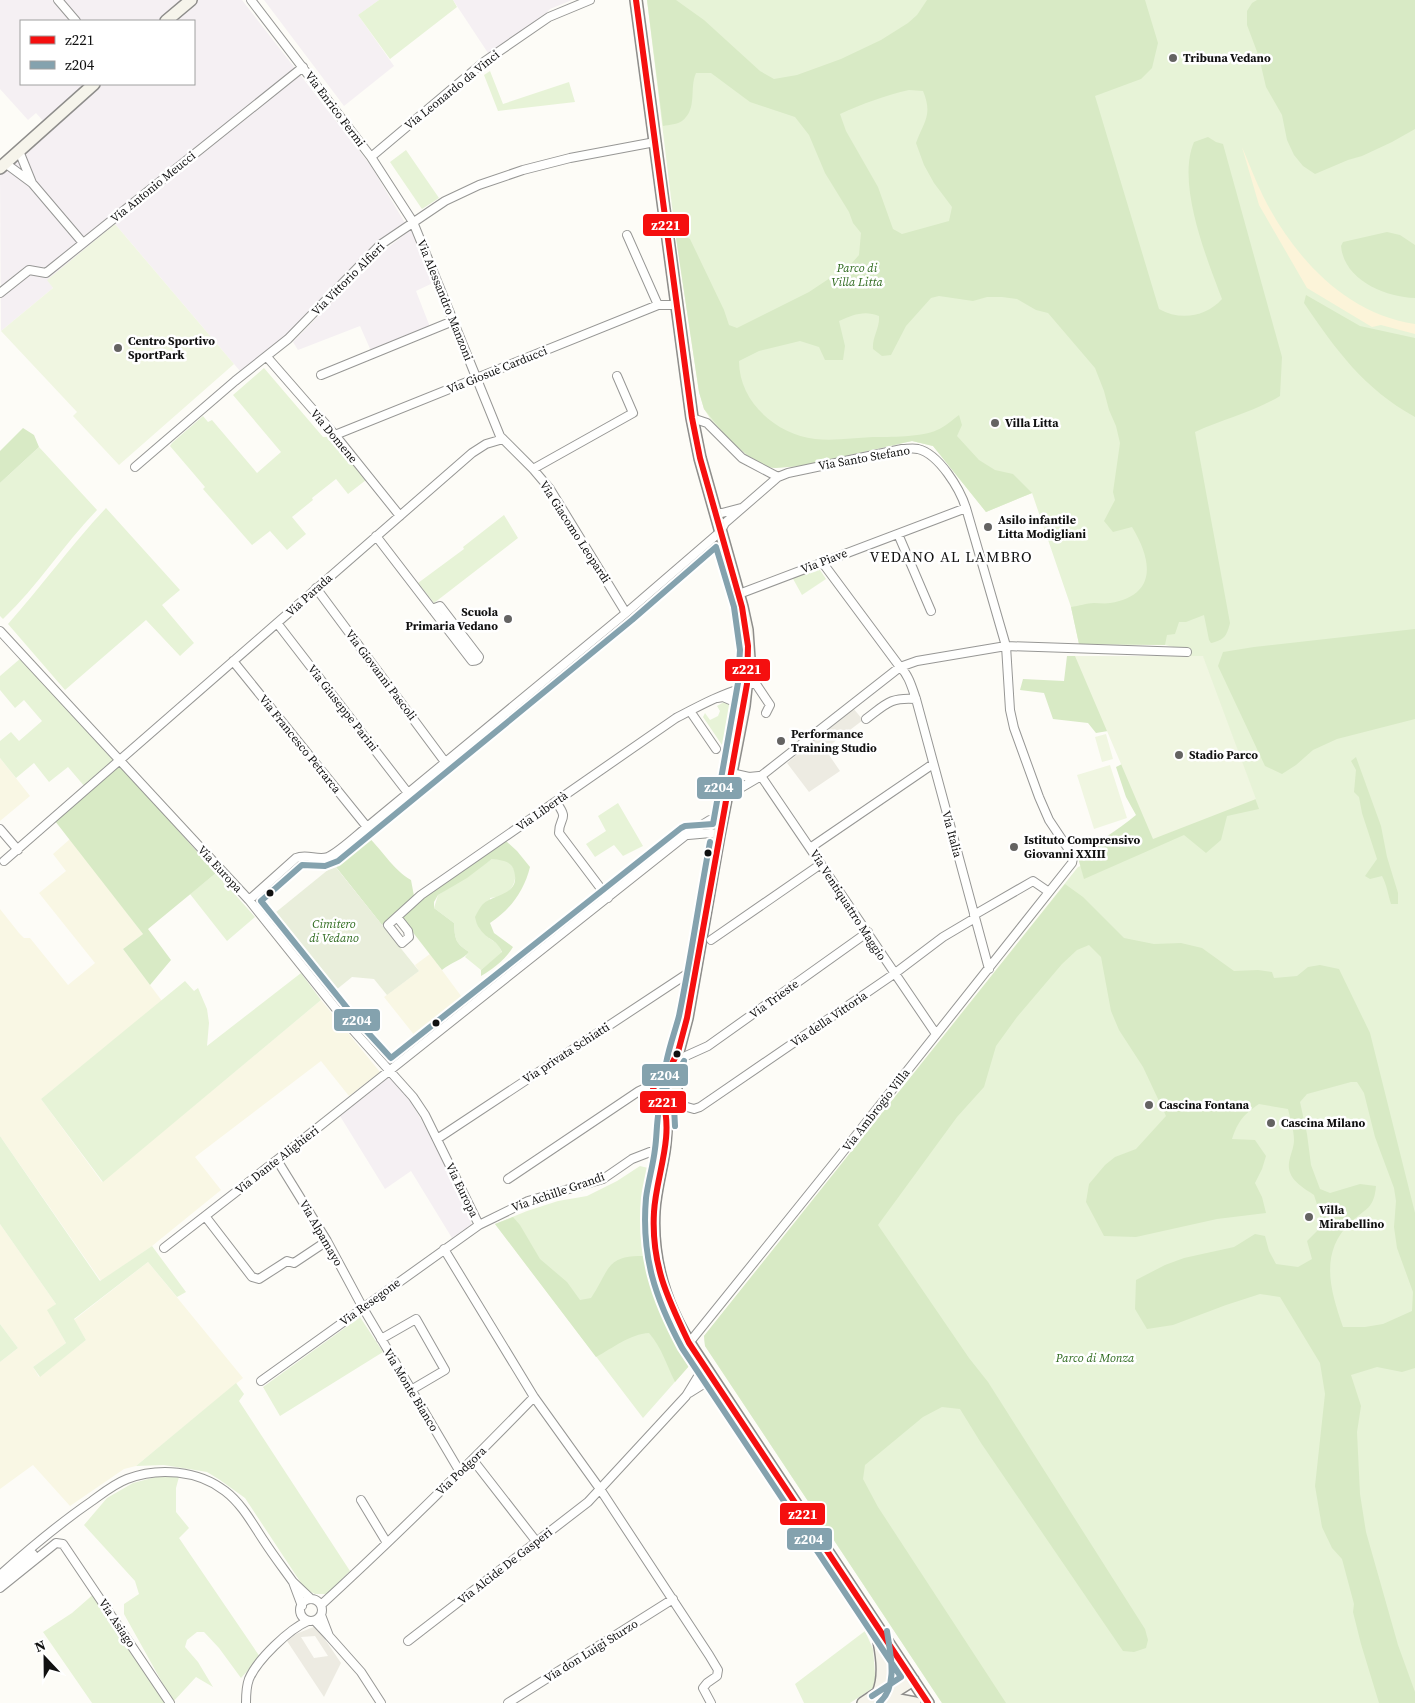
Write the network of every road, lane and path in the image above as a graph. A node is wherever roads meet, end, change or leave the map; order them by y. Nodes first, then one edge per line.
1 (58, 0) edge
2 (191, 0) edge
3 (251, 0) edge
4 (590, 0) edge
5 (636, 0) edge
6 (75, 20) edge
7 (167, 20) edge
8 (303, 66) junction
9 (93, 85) edge
10 (655, 142) junction
11 (19, 151) junction
12 (371, 157) junction
13 (2, 166) edge
14 (32, 184) junction
15 (414, 222) junction
16 (627, 235) dead end
17 (83, 243) junction
18 (0, 293) edge
19 (658, 305) junction
20 (677, 305) junction
21 (453, 321) junction
22 (267, 357) junction
23 (321, 374) dead end
24 (617, 376) dead end
25 (476, 379) junction
26 (692, 418) junction
27 (335, 435) junction
28 (503, 439) junction
29 (135, 467) dead end
30 (533, 469) junction
31 (778, 477) junction
32 (743, 508) junction
33 (966, 508) junction
34 (714, 513) junction
35 (400, 516) junction
36 (720, 532) junction
37 (898, 534) junction
38 (376, 536) junction
39 (822, 562) junction
40 (316, 588) junction
41 (739, 594) junction
42 (432, 609) junction
43 (930, 611) dead end
44 (626, 613) junction
45 (277, 623) junction
46 (0, 631) edge
47 (1006, 646) junction
48 (1187, 652) dead end
49 (233, 661) junction
50 (900, 667) junction
51 (747, 686) junction
52 (710, 699) junction
53 (916, 699) junction
54 (744, 706) junction
55 (690, 711) junction
56 (766, 713) dead end
57 (866, 719) dead end
58 (716, 749) dead end
59 (120, 760) junction
60 (445, 762) junction
61 (934, 764) junction
62 (731, 773) junction
63 (761, 776) junction
64 (408, 793) junction
65 (727, 796) junction
66 (556, 802) junction
67 (723, 818) junction
68 (367, 827) junction
69 (0, 829) edge
70 (719, 835) junction
71 (686, 836) junction
72 (810, 848) junction
73 (18, 850) junction
74 (4, 861) dead end
75 (821, 864) junction
76 (1062, 876) joint
77 (1049, 892) junction
78 (608, 898) junction
79 (249, 900) junction
80 (974, 916) junction
81 (397, 917) dead end
82 (868, 932) junction
83 (711, 940) dead end
84 (696, 968) junction
85 (988, 969) junction
86 (894, 974) junction
87 (936, 1034) junction
88 (677, 1056) junction
89 (390, 1070) junction
90 (664, 1081) junction
91 (639, 1091) junction
92 (668, 1102) junction
93 (437, 1139) junction
94 (664, 1151) junction
95 (277, 1160) junction
96 (508, 1179) dead end
97 (204, 1216) junction
98 (479, 1224) junction
99 (327, 1241) junction
100 (164, 1248) dead end
101 (444, 1249) junction
102 (363, 1308) junction
103 (381, 1339) junction
104 (689, 1343) junction
105 (710, 1374) junction
106 (261, 1381) dead end
107 (411, 1390) junction
108 (534, 1397) junction
109 (473, 1460) junction
110 (460, 1472) junction
111 (600, 1489) junction
112 (361, 1500) dead end
113 (536, 1541) junction
114 (387, 1543) junction
115 (16, 1564) junction
116 (0, 1575) edge
117 (0, 1581) edge
118 (292, 1582) junction
119 (0, 1588) edge
120 (311, 1599) junction
121 (673, 1599) junction
122 (321, 1605) junction
123 (302, 1606) junction
124 (315, 1619) junction
125 (877, 1626) junction
126 (408, 1641) dead end
127 (910, 1677) junction
128 (878, 1699) edge
129 (170, 1703) edge
130 (246, 1703) edge
131 (381, 1703) edge
132 (508, 1703) edge
133 (711, 1703) edge
134 (863, 1703) edge
135 (915, 1703) edge
136 (928, 1703) edge

1 - 6 street
2 - 7 main road
3 - 8 street, Via Enrico Fermi
4 - 12 street, Via Leonardo da Vinci
5 - 10 main road
8 - 12 street, Via Enrico Fermi
8 - 17 street, Via Antonio Meucci
9 - 11 main road
10 - 15 street, Via Vittorio Alfieri
10 - 20 main road
11 - 13 main road
11 - 14 street
12 - 15 street, Via Enrico Fermi
13 - 14 street
14 - 17 street
15 - 21 street, Via Alessandro Manzoni
15 - 22 street, Via Vittorio Alfieri
16 - 19 street
17 - 18 street, Via Antonio Meucci
19 - 20 street, Via Giosuè Carducci
19 - 25 street, Via Giosuè Carducci
20 - 26 main road
21 - 23 street
21 - 25 street, Via Alessandro Manzoni
22 - 27 street, Via Domene
22 - 29 street, Via Vittorio Alfieri
24 - 30 street
25 - 27 street, Via Giosuè Carducci
25 - 28 street, Via Giacomo Leopardi
26 - 31 street
26 - 34 main road
27 - 35 street, Via Domene
28 - 30 street, Via Giacomo Leopardi
28 - 35 street, Via Parada
30 - 44 street, Via Giacomo Leopardi
31 - 32 street
31 - 33 street, Via Santo Stefano
32 - 34 street
32 - 36 street
33 - 37 street, Via Piave
33 - 47 street, Via Santo Stefano
34 - 36 main road
35 - 38 street, Via Parada
36 - 41 main road
36 - 44 street
37 - 39 street, Via Piave
37 - 43 street
38 - 40 street, Via Parada
38 - 42 street
39 - 41 street, Via Piave
39 - 50 street, Via Italia
40 - 45 street, Via Parada
40 - 60 street, Via Giovanni Pascoli
41 - 51 main road
42 - 42 street
44 - 60 street
45 - 49 street, Via Parada
45 - 64 street, Via Giuseppe Parini
46 - 59 street, Via Europa
47 - 48 street
47 - 50 street
47 - 76 street, Via Santo Stefano
49 - 59 street, Via Parada
49 - 68 street, Via Francesco Petrarca
50 - 53 street, Via Italia
50 - 63 street
51 - 52 street, Via Libertà
51 - 54 main road
51 - 56 street
52 - 54 street
52 - 55 street, Via Libertà
53 - 57 street
53 - 61 street, Via Italia
54 - 62 main road
55 - 58 street
55 - 66 street, Via Libertà
59 - 73 street, Via Parada
59 - 79 street, Via Europa
60 - 64 street
61 - 72 street
61 - 80 street, Via Italia
62 - 63 street
62 - 65 main road
63 - 65 street
63 - 72 street, Via Ventiquattro Maggio
64 - 68 street
65 - 67 main road
66 - 78 street
66 - 81 street, Via Libertà
67 - 70 main road
67 - 71 street, Via Dante Alighieri
68 - 79 street
69 - 73 street
70 - 71 street
70 - 84 main road
71 - 78 street, Via Dante Alighieri
72 - 75 street, Via Ventiquattro Maggio
73 - 74 street, Via Parada
75 - 82 street, Via Ventiquattro Maggio
75 - 83 street
76 - 77 street, Via Ambrogio Villa
77 - 80 street, Via della Vittoria
77 - 85 street, Via Ambrogio Villa
78 - 89 street, Via Dante Alighieri
79 - 89 street, Via Europa
80 - 85 street, Via Italia
80 - 86 street, Via della Vittoria
82 - 86 street, Via Ventiquattro Maggio
82 - 88 street, Via Trieste
84 - 88 main road
84 - 93 street, Via privata Schiatti
85 - 87 street, Via Ambrogio Villa
86 - 87 street, Via Ventiquattro Maggio
86 - 92 street, Via della Vittoria
87 - 104 street, Via Ambrogio Villa
88 - 90 main road
89 - 93 street, Via Europa
89 - 95 street, Via Dante Alighieri
90 - 91 street
90 - 92 main road
90 - 92 main road
91 - 92 street, Via della Vittoria
91 - 96 street
92 - 94 main road
93 - 98 street, Via Europa
94 - 98 street, Via Achille Grandi
94 - 104 main road
95 - 97 street, Via Dante Alighieri
95 - 99 street, Via Alpamayo
97 - 99 street
97 - 100 street, Via Dante Alighieri
98 - 101 street, Via Resegone
99 - 102 street, Via Alpamayo
101 - 102 street, Via Resegone
101 - 108 street
102 - 103 street, Via Monte Bianco
102 - 106 street, Via Resegone
103 - 107 street, Via Monte Bianco
103 - 107 street
104 - 105 main road
105 - 111 street, Via Alcide De Gasperi
105 - 125 main road
107 - 110 street, Via Monte Bianco
108 - 109 street, Via Podgora
108 - 111 street
109 - 110 street, Via Podgora
109 - 113 street
110 - 114 street, Via Podgora
111 - 113 street, Via Alcide De Gasperi
111 - 121 street
112 - 114 street
113 - 126 street, Via Alcide De Gasperi
114 - 122 street, Via Podgora
115 - 116 street
115 - 117 street
115 - 118 street
118 - 120 street
118 - 123 street
119 - 129 street, Via Asiago
120 - 122 street
120 - 123 street
121 - 132 street, Via don Luigi Sturzo
121 - 133 street
122 - 124 street
123 - 124 street
124 - 130 street
124 - 131 street
125 - 127 main road
125 - 128 main road
127 - 128 main road
127 - 136 main road
128 - 134 main road
128 - 135 main road

